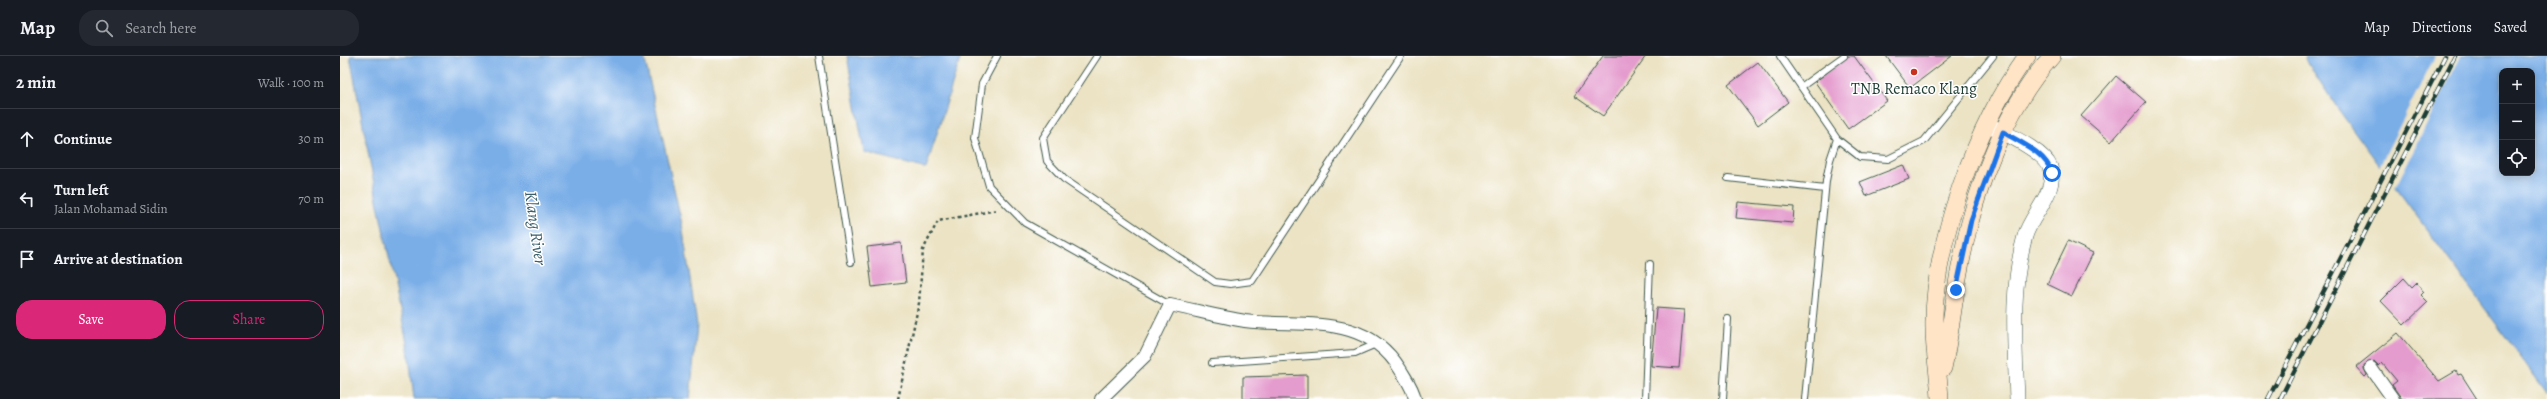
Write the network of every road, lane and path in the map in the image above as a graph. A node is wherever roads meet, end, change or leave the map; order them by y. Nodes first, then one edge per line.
1 (819, 56) edge
2 (997, 56) edge
3 (1097, 56) edge
4 (1401, 56) edge
5 (1780, 56) edge
6 (1844, 56) edge
7 (1993, 56) edge
8 (2027, 56) edge
9 (2052, 56) edge
10 (1801, 88) junction
11 (1987, 124) junction
12 (2003, 132) junction
13 (1837, 139) junction
14 (1728, 178) dead end
15 (1825, 189) junction
16 (1009, 207) junction
17 (851, 262) dead end
18 (1650, 264) dead end
19 (1170, 305) junction
20 (1728, 319) dead end
21 (1376, 344) junction
22 (1212, 363) dead end
23 (2371, 368) dead end
24 (1939, 391) edge
25 (898, 399) edge
26 (1101, 399) edge
27 (1415, 399) edge
28 (1645, 399) edge
29 (1723, 399) edge
30 (1805, 399) edge
31 (2017, 399) edge
32 (2393, 399) edge

1 - 17 lane
2 - 16 lane
3 - 4 lane
5 - 10 lane
6 - 10 lane
7 - 13 lane
8 - 11 main road
9 - 12 main road
10 - 13 lane
11 - 12 street
11 - 24 main road
12 - 24 main road
12 - 31 street
13 - 15 lane
14 - 15 lane
15 - 30 lane
16 - 19 lane
16 - 25 path
18 - 28 lane
19 - 21 street
19 - 26 street
20 - 29 lane
21 - 22 lane
21 - 27 street
23 - 32 street

